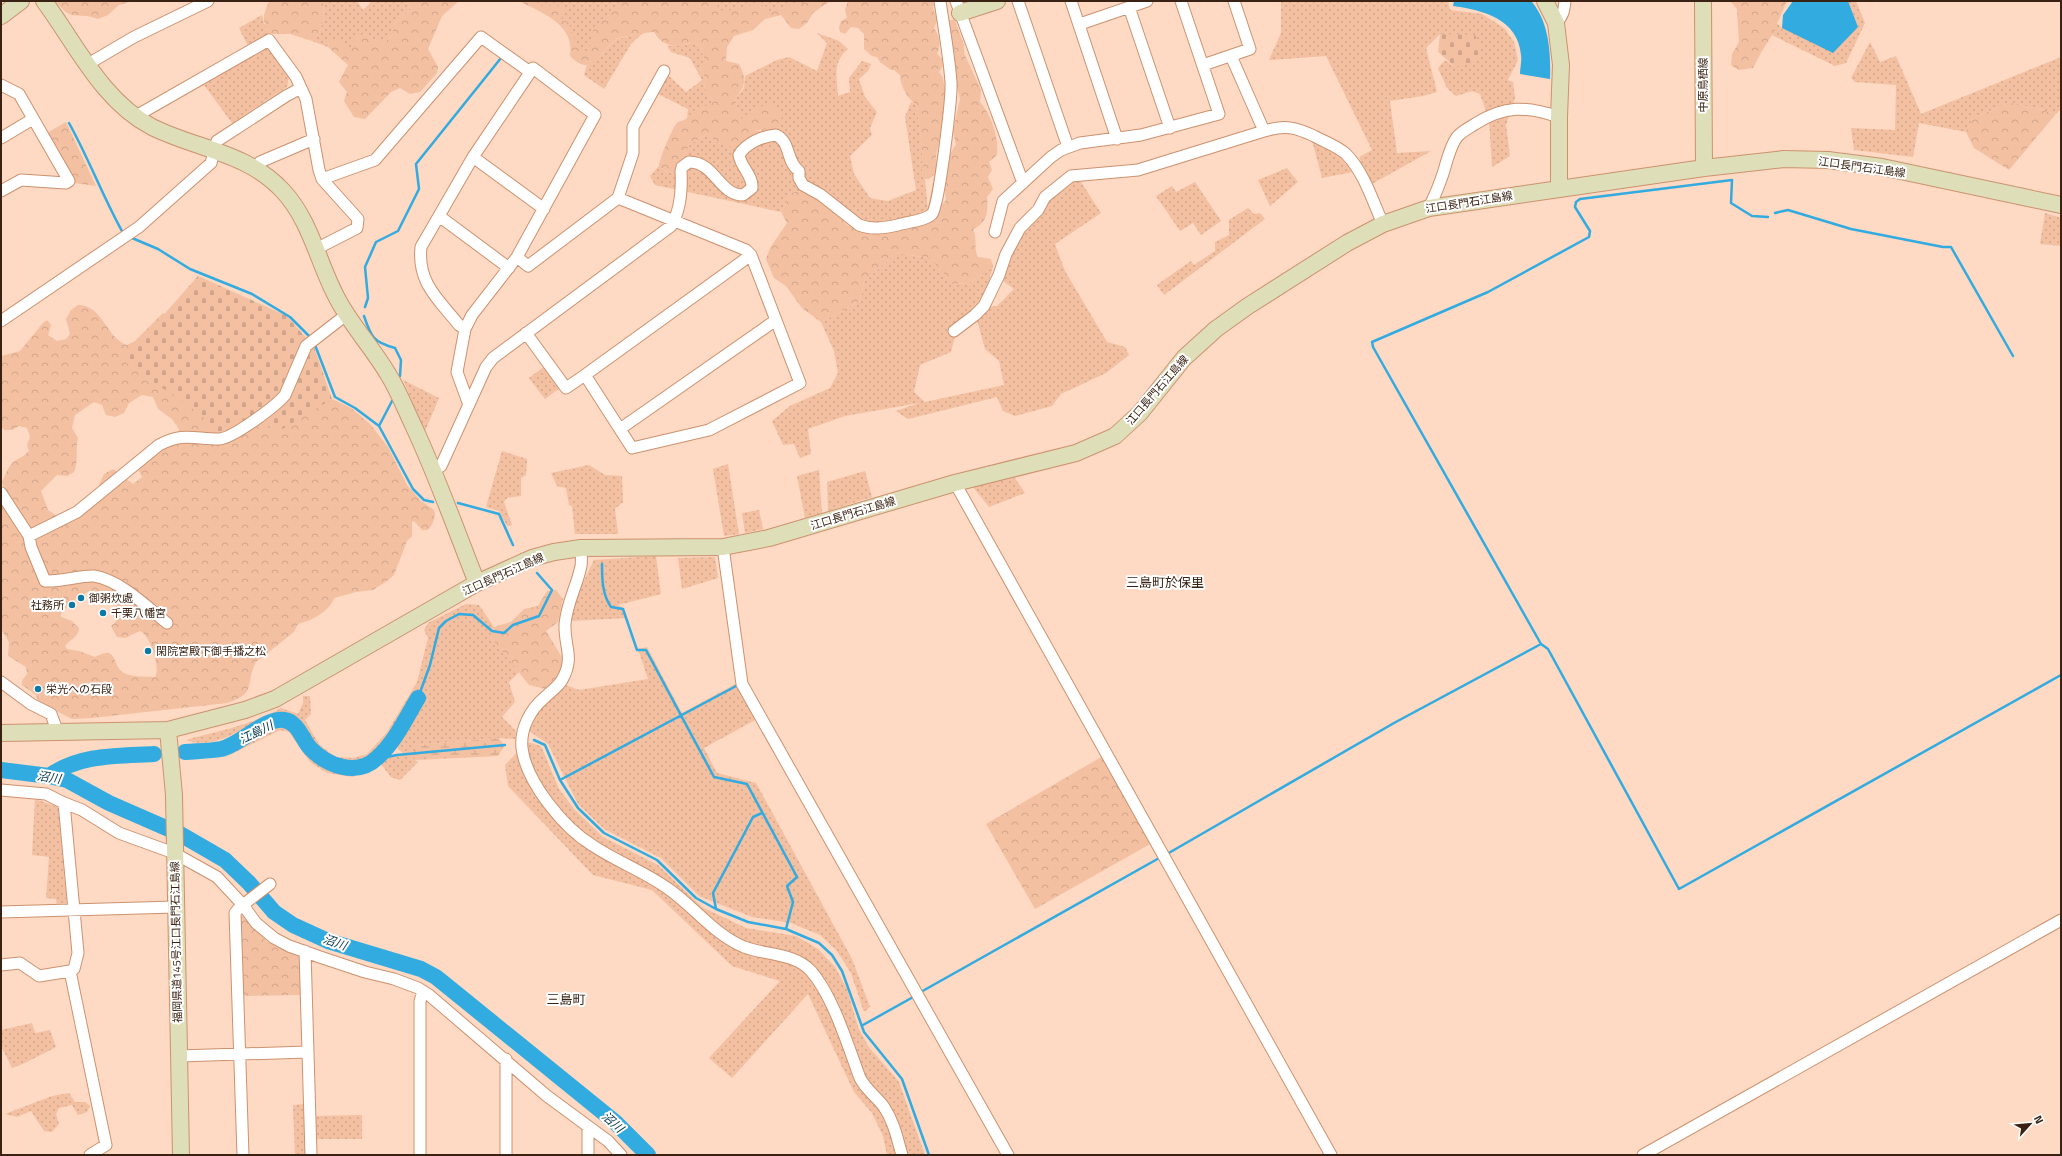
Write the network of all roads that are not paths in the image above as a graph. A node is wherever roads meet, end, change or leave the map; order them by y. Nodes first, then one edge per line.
1 (21, 1) edge
2 (44, 1) edge
3 (208, 1) edge
4 (940, 1) edge
5 (997, 1) edge
6 (1018, 1) edge
7 (1071, 1) edge
8 (1147, 1) edge
9 (1181, 1) edge
10 (1234, 1) edge
11 (1545, 1) edge
12 (1565, 1) edge
13 (1703, 1) edge
14 (958, 7) edge
15 (1129, 7) junction
16 (1, 16) edge
17 (1556, 23) junction
18 (1080, 24) junction
19 (1231, 56) junction
20 (88, 64) junction
21 (1203, 65) junction
22 (664, 71) dead end
23 (530, 72) junction
24 (1, 86) edge
25 (301, 88) junction
26 (136, 116) junction
27 (1559, 117) junction
28 (33, 119) junction
29 (1170, 128) junction
30 (1264, 131) junction
31 (1, 138) edge
32 (314, 139) junction
33 (1117, 139) junction
34 (1068, 147) junction
35 (214, 150) junction
36 (473, 157) junction
37 (257, 168) junction
38 (1704, 168) junction
39 (322, 179) junction
40 (1023, 183) junction
41 (1559, 189) junction
42 (1, 191) edge
43 (618, 198) junction
44 (2061, 205) edge
45 (544, 208) junction
46 (1429, 208) junction
47 (438, 216) junction
48 (674, 220) junction
49 (1384, 224) junction
50 (995, 232) dead end
51 (316, 249) junction
52 (751, 255) junction
53 (517, 257) junction
54 (509, 268) junction
55 (346, 315) junction
56 (776, 320) junction
57 (1, 321) edge
58 (465, 329) junction
59 (954, 331) dead end
60 (526, 333) junction
61 (585, 375) junction
62 (469, 405) junction
63 (620, 429) junction
64 (433, 470) junction
65 (955, 483) junction
66 (1, 493) edge
67 (29, 536) junction
68 (723, 547) junction
69 (581, 548) junction
70 (477, 583) junction
71 (167, 623) dead end
72 (1, 682) edge
73 (168, 730) junction
74 (1, 733) edge
75 (58, 734) junction
76 (1, 790) edge
77 (64, 803) junction
78 (174, 849) junction
79 (270, 884) dead end
80 (243, 905) junction
81 (175, 907) junction
82 (74, 911) junction
83 (1, 912) edge
84 (2061, 920) edge
85 (305, 951) junction
86 (1, 965) edge
87 (70, 971) junction
88 (423, 991) junction
89 (308, 1052) junction
90 (239, 1055) junction
91 (178, 1056) junction
92 (506, 1059) junction
93 (588, 1126) junction
94 (90, 1155) edge
95 (181, 1155) edge
96 (243, 1155) edge
97 (311, 1155) edge
98 (420, 1155) edge
99 (506, 1155) edge
100 (588, 1155) edge
101 (620, 1155) edge
102 (902, 1155) edge
103 (1008, 1155) edge
104 (1331, 1155) edge
105 (1642, 1155) edge

1 - 16 main road
2 - 20 main road
3 - 20 street
4 - 48 street
5 - 14 main road
6 - 34 street
7 - 18 street
8 - 15 street
9 - 21 street
10 - 19 street
11 - 17 main road
12 - 17 street
13 - 38 main road, 中原鳥栖線
14 - 40 street
15 - 18 street
15 - 29 street
17 - 27 main road
18 - 33 street
19 - 21 street
19 - 30 street
20 - 26 main road
21 - 29 street
22 - 43 street
23 - 36 street
23 - 39 street
23 - 45 street
24 - 28 street
25 - 26 street
25 - 32 street
25 - 35 street
26 - 35 main road
27 - 41 main road
27 - 46 street
28 - 31 street
28 - 42 street
29 - 33 street
30 - 49 street
30 - 59 street
32 - 37 street
32 - 39 street
33 - 34 street
34 - 40 street
35 - 37 main road
35 - 57 street
36 - 45 street
36 - 47 street
37 - 51 main road
38 - 41 main road, 江口長門石江島線
38 - 44 main road, 江口長門石江島線
39 - 51 street
40 - 50 street
41 - 46 main road, 江口長門石江島線
43 - 48 street
43 - 53 street
45 - 53 street
46 - 49 main road, 江口長門石江島線
47 - 54 street
47 - 58 street
48 - 52 street
48 - 60 street
49 - 65 main road, 江口長門石江島線
51 - 55 main road
52 - 56 street
52 - 61 street
53 - 54 street
54 - 58 street
55 - 64 main road
55 - 67 street
56 - 63 street
56 - 63 street
58 - 62 street
60 - 61 street
60 - 62 street
61 - 63 street
62 - 64 street
64 - 70 main road
65 - 68 main road, 江口長門石江島線
65 - 104 street
66 - 67 street
67 - 71 street
68 - 69 main road, 江口長門石江島線
68 - 103 street
69 - 70 main road, 江口長門石江島線
69 - 102 street
70 - 73 main road, 江口長門石江島線
72 - 75 street
73 - 75 main road, 江口長門石江島線
73 - 78 main road, 福岡県道145号江口長門石江島線
74 - 75 main road, 江口長門石江島線
76 - 77 street
77 - 78 street
77 - 82 street
78 - 80 street
78 - 81 main road, 福岡県道145号江口長門石江島線
79 - 80 street
80 - 85 street
80 - 90 street
81 - 82 street
81 - 91 main road, 福岡県道145号江口長門石江島線
82 - 83 street
82 - 87 street
84 - 105 street
85 - 88 street
85 - 89 street
86 - 87 street
87 - 94 street
88 - 92 street
88 - 98 street
89 - 90 street
89 - 97 street
90 - 91 street
90 - 96 street
91 - 95 main road, 福岡県道145号江口長門石江島線
92 - 93 street
92 - 99 street
93 - 100 street
93 - 101 street

